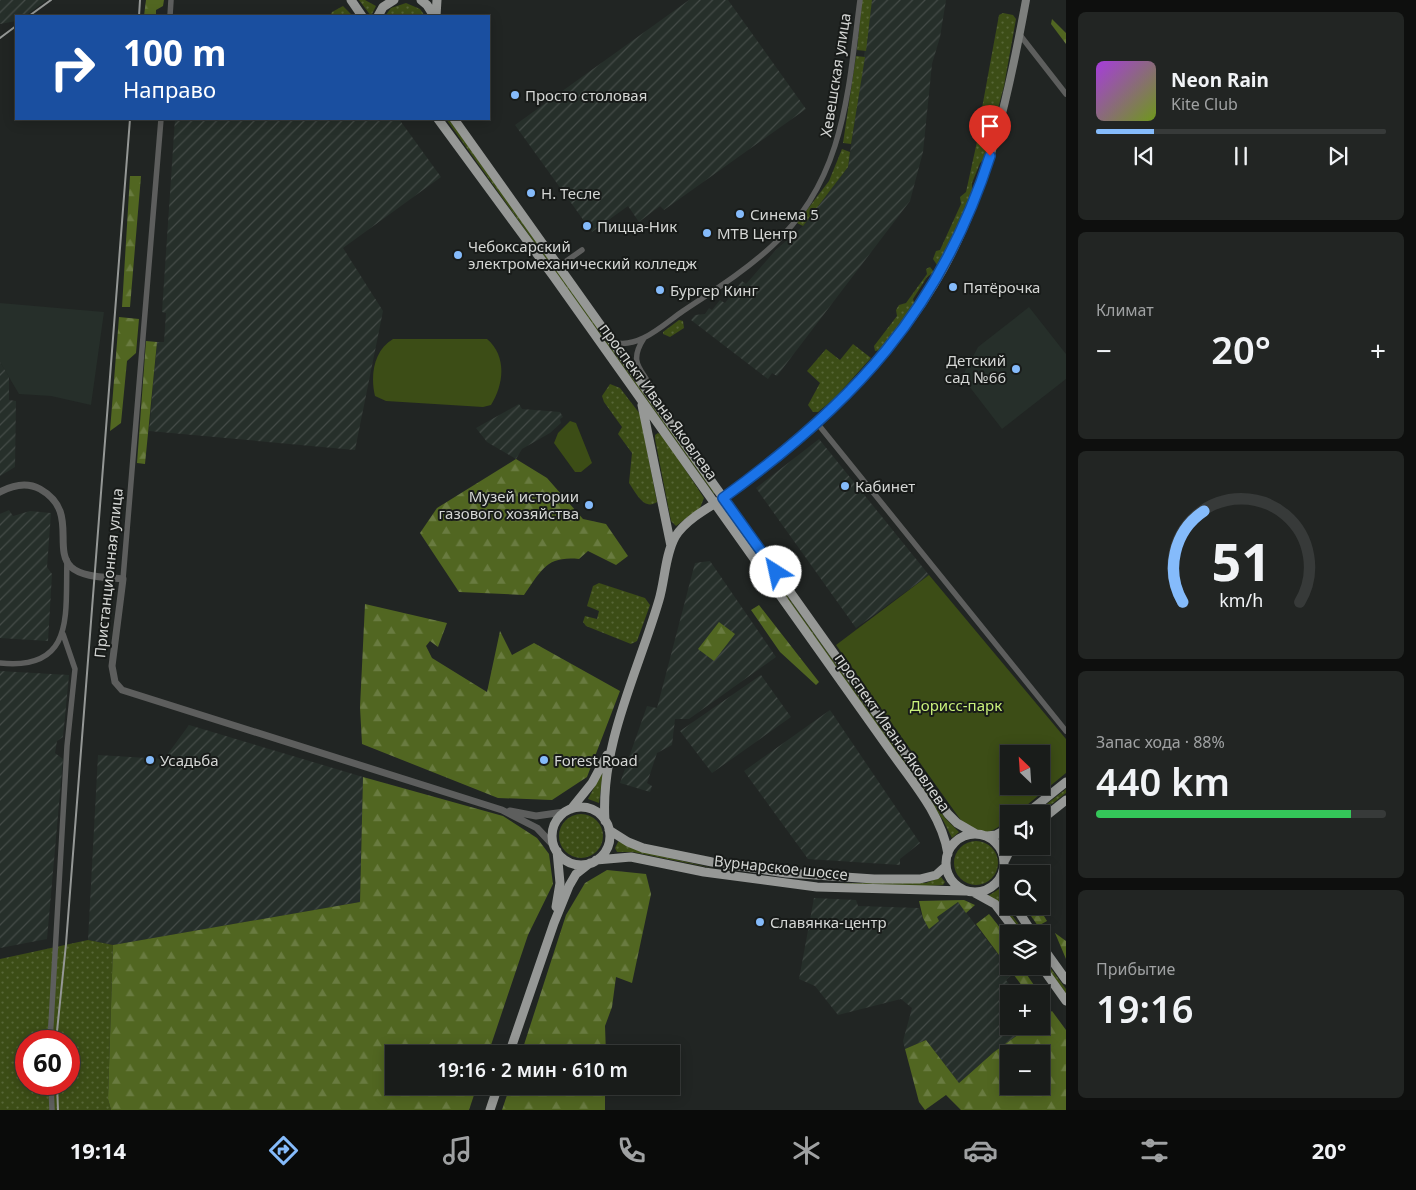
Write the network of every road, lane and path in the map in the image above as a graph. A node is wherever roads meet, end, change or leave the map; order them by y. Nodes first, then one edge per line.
1 (171, 0) edge
2 (351, 0) edge
3 (383, 0) edge
4 (390, 0) edge
5 (394, 0) edge
6 (420, 0) edge
7 (437, 0) edge
8 (860, 0) edge
9 (1026, 0) edge
10 (170, 15) edge
11 (361, 15) edge
12 (379, 15) edge
13 (434, 15) edge
14 (435, 15) edge
15 (1020, 35) junction
16 (1066, 94) edge
17 (161, 120) edge
18 (439, 120) edge
19 (455, 120) edge
20 (582, 250) dead end
21 (558, 267) junction
22 (644, 338) junction
23 (611, 341) junction
24 (641, 400) junction
25 (657, 405) junction
26 (817, 423) junction
27 (0, 492) edge
28 (723, 498) junction
29 (715, 503) junction
30 (671, 546) junction
31 (66, 560) junction
32 (75, 570) junction
33 (66, 572) junction
34 (123, 579) junction
35 (63, 634) junction
36 (0, 663) edge
37 (1066, 732) edge
38 (612, 746) junction
39 (1066, 782) edge
40 (1066, 800) edge
41 (1037, 805) edge
42 (502, 810) junction
43 (568, 810) junction
44 (1050, 813) edge
45 (607, 826) junction
46 (1000, 833) edge
47 (976, 834) junction
48 (987, 836) junction
49 (556, 849) junction
50 (948, 854) junction
51 (1008, 855) edge
52 (1005, 860) junction
53 (593, 861) junction
54 (719, 864) junction
55 (1005, 865) edge
56 (946, 866) junction
57 (718, 874) junction
58 (818, 876) junction
59 (1000, 879) edge
60 (817, 887) junction
61 (965, 891) junction
62 (975, 893) junction
63 (554, 923) junction
64 (1011, 925) edge
65 (1050, 958) edge
66 (1047, 975) edge
67 (1066, 980) edge
68 (1066, 1001) edge
69 (51, 1030) edge
70 (513, 1045) edge
71 (51, 1095) edge
72 (495, 1095) edge
73 (52, 1110) edge
74 (490, 1110) edge

1 - 10 street
2 - 11 main road
3 - 4 main road
5 - 12 main road
6 - 13 main road
7 - 14 main road
8 - 22 street, Хевешская улица
9 - 15 main road
15 - 16 street
15 - 26 main road
17 - 34 street, Пристанционная улица
18 - 24 main road, проспект Ивана Яковлева
19 - 21 main road, проспект Ивана Яковлева
20 - 21 street
21 - 23 main road, проспект Ивана Яковлева
22 - 23 street
22 - 25 street
23 - 25 main road, проспект Ивана Яковлева
24 - 29 main road, проспект Ивана Яковлева
24 - 30 main road
25 - 28 main road, проспект Ивана Яковлева
26 - 28 main road
26 - 37 street
27 - 31 street
28 - 29 main road
28 - 47 main road, проспект Ивана Яковлева
29 - 30 main road
29 - 50 main road, проспект Ивана Яковлева
30 - 38 main road
31 - 32 street
31 - 33 street
32 - 33 street
32 - 34 street
33 - 35 street
34 - 42 street, Пристанционная улица
35 - 36 street
35 - 69 street, Пристанционная улица
38 - 43 main road
38 - 45 main road
39 - 41 main road
40 - 44 main road
42 - 43 street, Пристанционная улица
42 - 49 street, Пристанционная улица
43 - 45 main road
43 - 49 main road
45 - 53 main road
45 - 54 main road, Вурнарское шоссе
46 - 48 main road
47 - 48 main road
47 - 50 main road
48 - 52 main road
49 - 53 main road
49 - 63 main road
50 - 56 main road
51 - 52 main road
52 - 55 main road
53 - 57 main road, Вурнарское шоссе
53 - 63 main road
54 - 57 main road
54 - 58 main road, Вурнарское шоссе
56 - 58 main road, Вурнарское шоссе
56 - 61 main road
57 - 60 main road, Вурнарское шоссе
58 - 60 main road
59 - 62 main road
60 - 61 main road, Вурнарское шоссе
61 - 62 main road
62 - 64 main road
63 - 70 main road
65 - 67 main road
66 - 68 main road
71 - 73 street
72 - 74 main road

